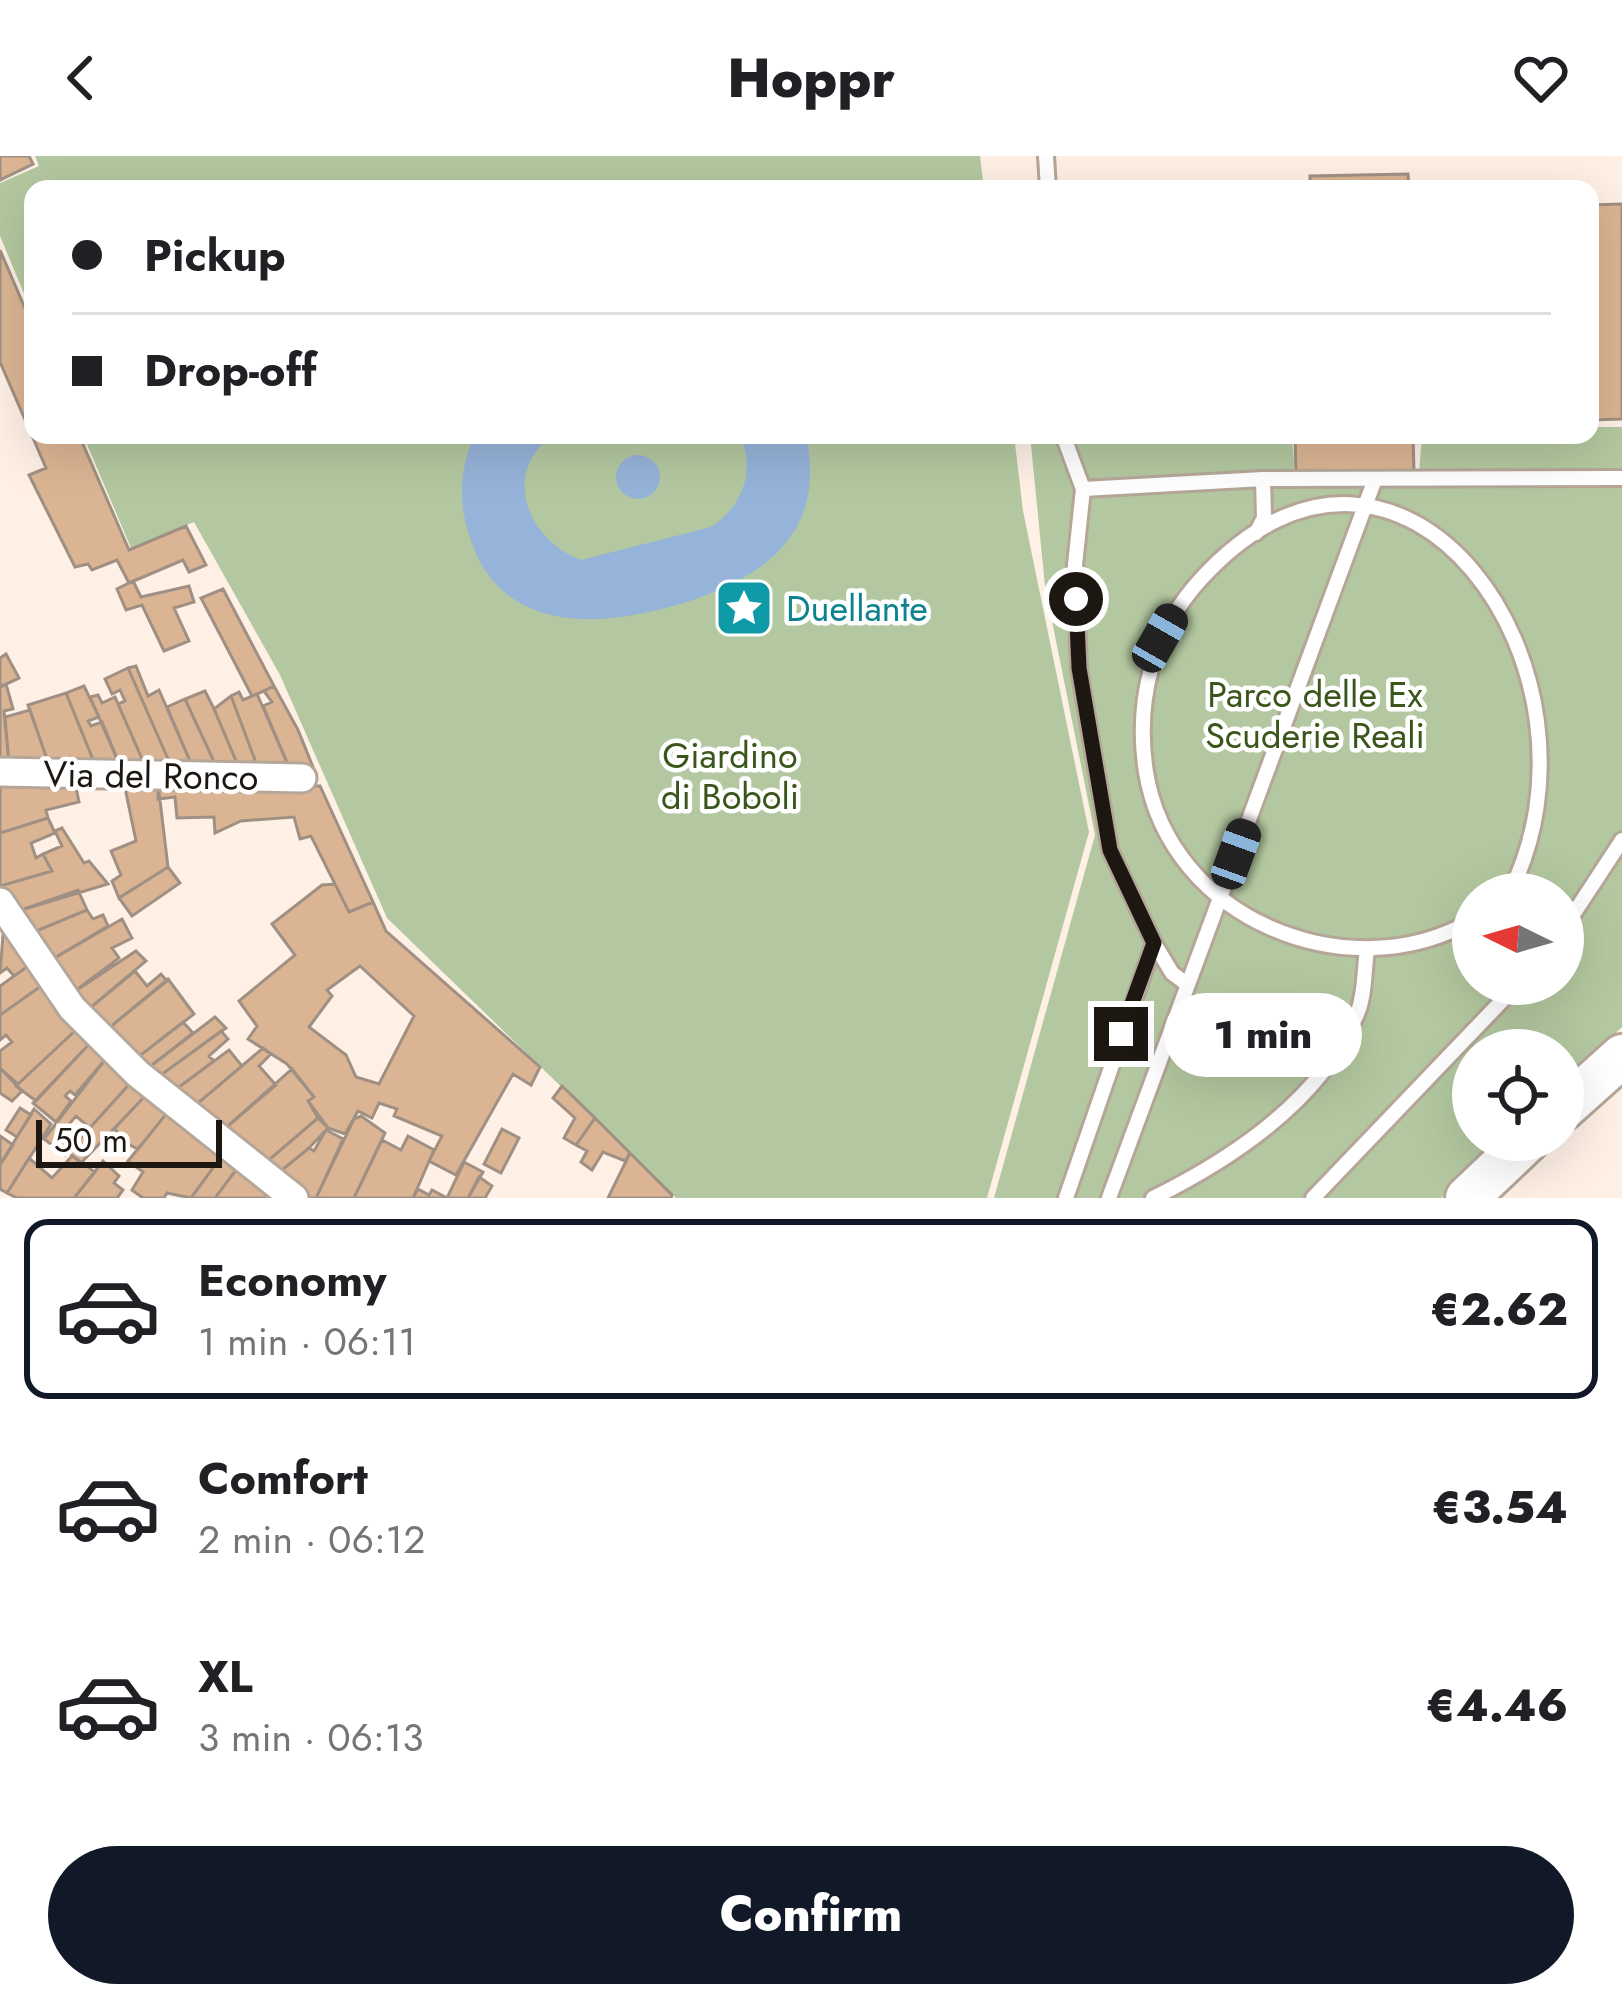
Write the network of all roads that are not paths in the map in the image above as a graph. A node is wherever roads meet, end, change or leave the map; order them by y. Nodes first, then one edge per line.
1 (1066, 444) edge
2 (1622, 478) edge
3 (1263, 479) junction
4 (1375, 479) junction
5 (1083, 489) junction
6 (1365, 506) junction
7 (1450, 525) dead end
8 (1255, 534) junction
9 (0, 772) edge
10 (302, 778) dead end
11 (1622, 841) edge
12 (1535, 866) dead end
13 (1528, 873) edge
14 (1220, 897) junction
15 (1584, 898) edge
16 (0, 902) edge
17 (1452, 929) edge
18 (1154, 943) junction
19 (1367, 950) junction
20 (1188, 985) junction
21 (1498, 1005) edge
22 (1622, 1056) edge
23 (1584, 1090) edge
24 (1506, 1161) edge
25 (294, 1198) edge
26 (1066, 1198) edge
27 (1109, 1198) edge
28 (1154, 1198) edge
29 (1313, 1198) edge
30 (1467, 1198) edge

1 - 5 lane
2 - 4 lane
3 - 4 lane
3 - 5 lane
3 - 8 lane
4 - 6 lane
5 - 18 lane
6 - 7 lane
6 - 8 lane
6 - 14 lane
8 - 14 lane
9 - 10 street, Via del Ronco
11 - 15 lane
12 - 13 lane
14 - 19 lane
14 - 20 lane
16 - 25 street
17 - 19 lane
18 - 20 lane
18 - 26 lane
19 - 28 lane
20 - 27 lane
21 - 29 lane
22 - 23 main road
24 - 30 main road

